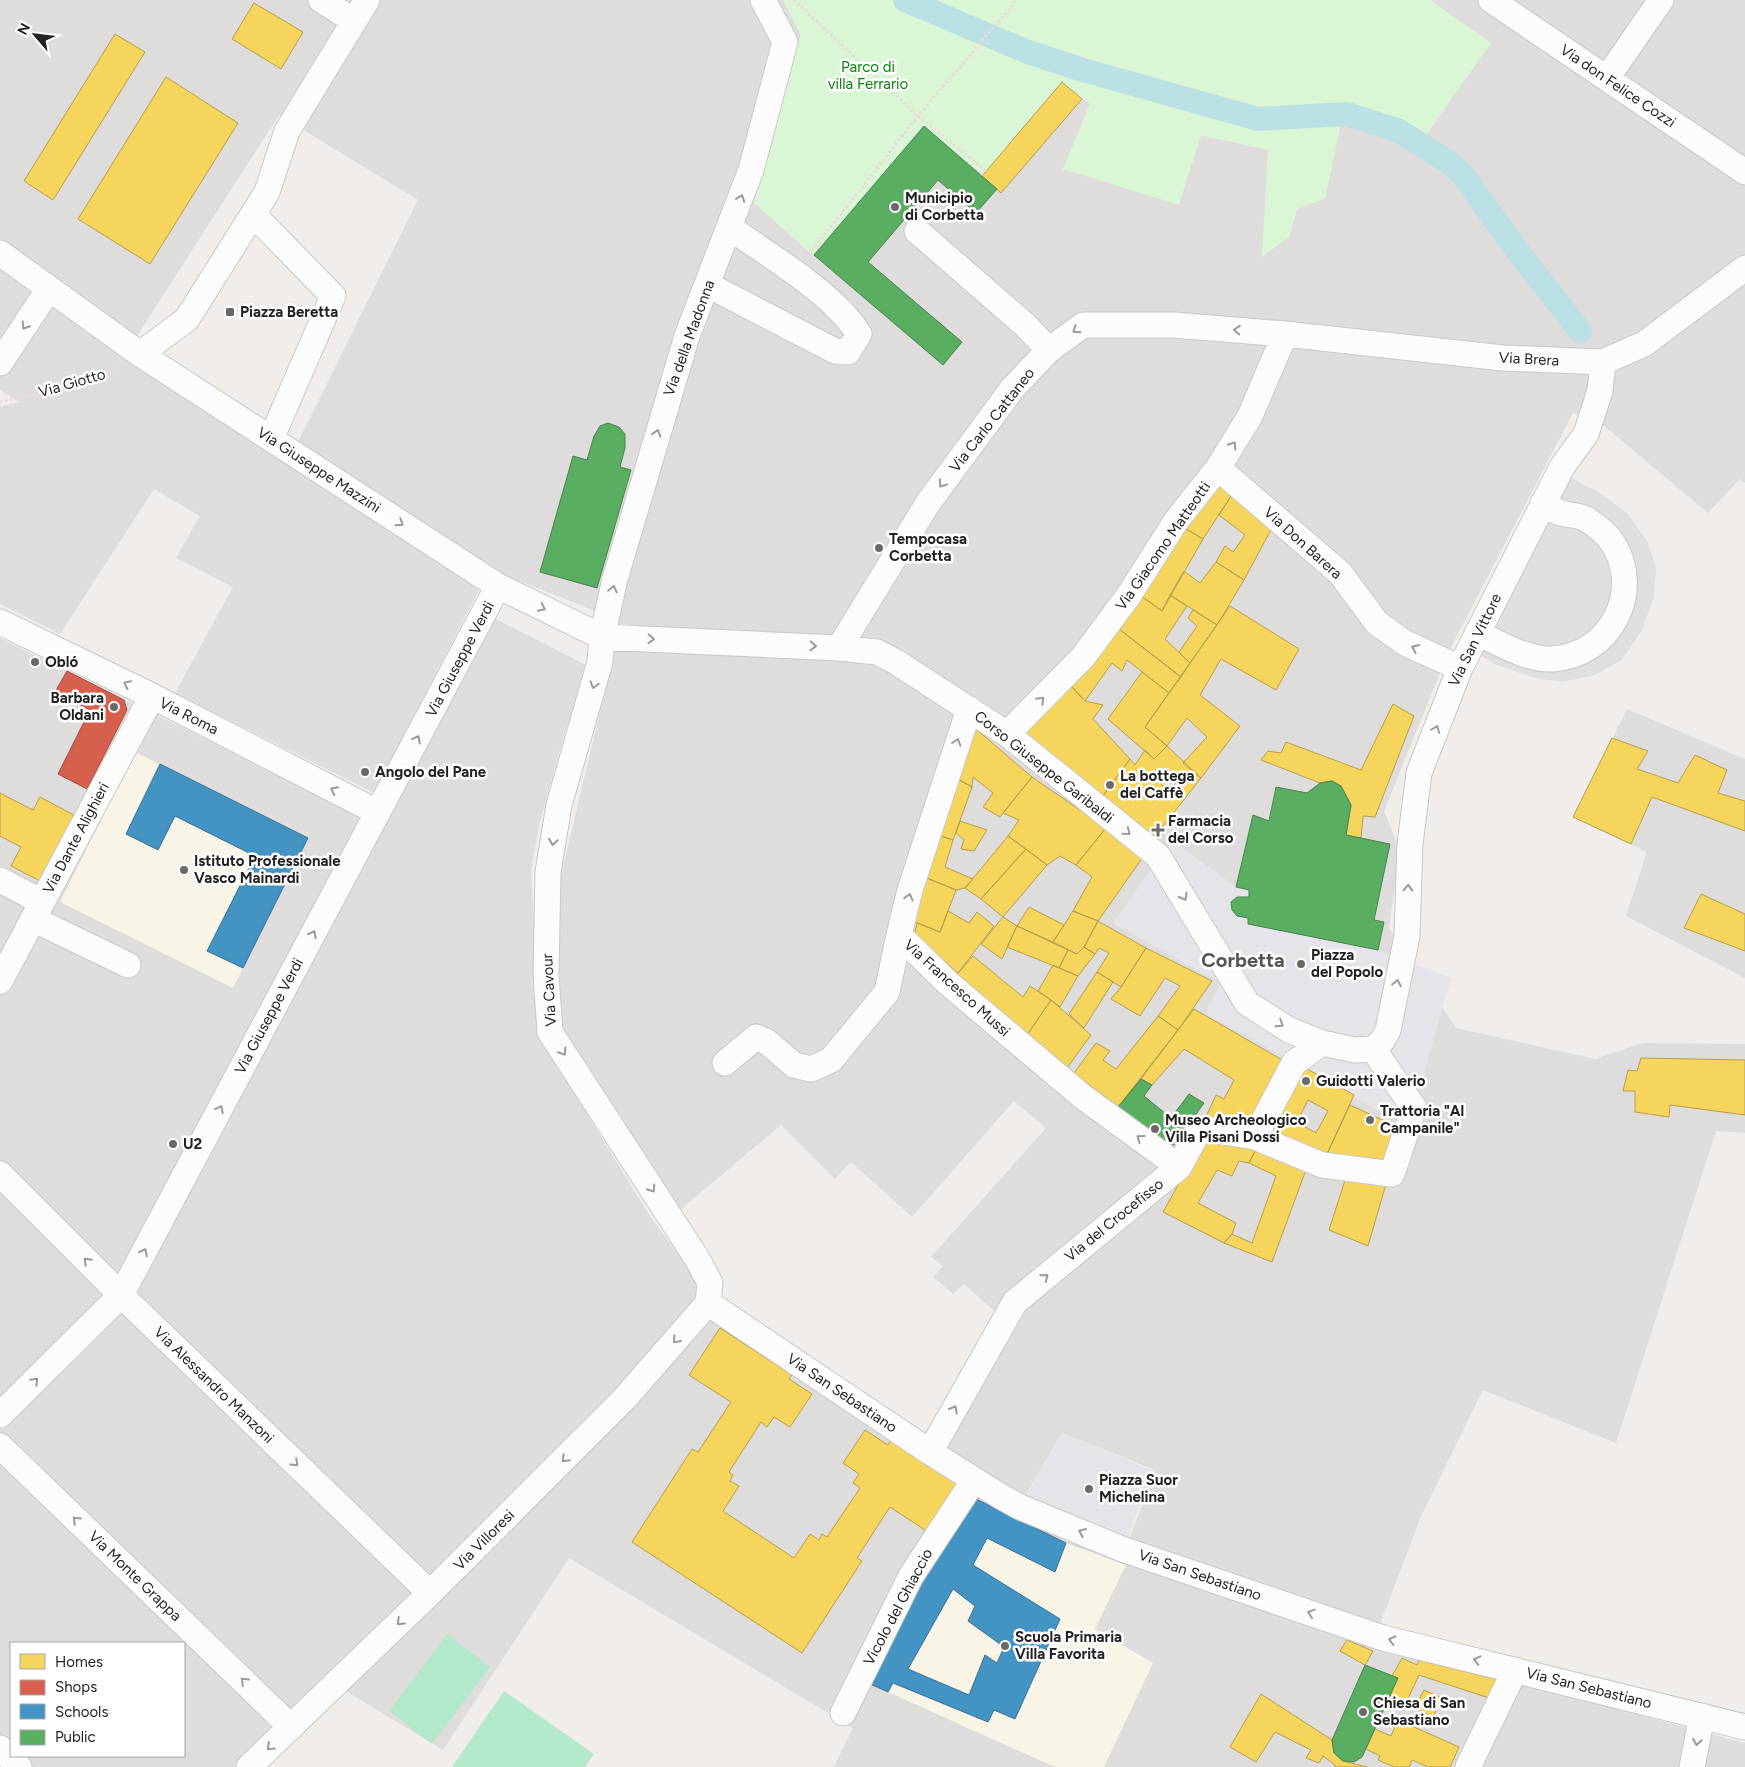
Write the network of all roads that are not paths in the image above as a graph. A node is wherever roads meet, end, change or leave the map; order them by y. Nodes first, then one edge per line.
1 (321, 0) edge
2 (366, 0) edge
3 (763, 0) edge
4 (1491, 0) edge
5 (1661, 0) edge
6 (354, 21) junction
7 (1607, 78) junction
8 (1745, 172) edge
9 (253, 214) junction
10 (730, 228) junction
11 (917, 232) dead end
12 (0, 253) edge
13 (1745, 268) edge
14 (708, 285) junction
15 (49, 289) junction
16 (1285, 334) junction
17 (1049, 350) junction
18 (140, 354) junction
19 (1603, 362) junction
20 (0, 363) edge
21 (271, 439) junction
22 (1218, 468) junction
23 (1543, 503) junction
24 (498, 586) junction
25 (0, 622) edge
26 (1477, 633) junction
27 (602, 637) junction
28 (838, 648) junction
29 (1460, 668) junction
30 (152, 696) junction
31 (969, 709) junction
32 (1006, 734) junction
33 (377, 812) junction
34 (0, 880) edge
35 (37, 910) junction
36 (899, 935) junction
37 (128, 965) dead end
38 (0, 980) edge
39 (1381, 1040) junction
40 (1322, 1043) junction
41 (725, 1063) dead end
42 (1255, 1137) junction
43 (1179, 1167) junction
44 (0, 1174) edge
45 (121, 1295) junction
46 (708, 1303) junction
47 (3, 1407) edge
48 (0, 1446) edge
49 (930, 1452) junction
50 (974, 1480) junction
51 (430, 1593) junction
52 (1515, 1670) junction
53 (843, 1713) dead end
54 (1702, 1716) junction
55 (291, 1727) junction
56 (1745, 1727) edge
57 (0, 1748) edge
58 (19, 1767) edge
59 (249, 1767) edge
60 (1468, 1767) edge
61 (1692, 1767) edge

1 - 6 street
2 - 6 street
10 -> 3 street, Via della Madonna
4 - 7 street, Via don Felice Cozzi
5 - 7 street
6 - 9 street
7 - 8 street, Via don Felice Cozzi
9 - 18 street
9 - 21 street
10 - 14 street, Via della Madonna
10 - 14 street
11 - 17 street
12 - 15 street, Via Giuseppe Mazzini
13 - 19 street, Via Brera
27 -> 14 street, Via della Madonna
15 - 18 street, Via Giuseppe Mazzini
15 -> 20 street
16 -> 17 street, Via Carlo Cattaneo
16 - 19 street, Via Brera
22 -> 16 street, Via Giacomo Matteotti
17 -> 28 street, Via Carlo Cattaneo
18 - 21 street, Via Giuseppe Mazzini
19 - 23 street, Via San Vittore
21 -> 24 street, Via Giuseppe Mazzini
29 -> 22 street, Via Don Barera
32 -> 22 street, Via Giacomo Matteotti
23 - 26 street, Via San Vittore
23 - 26 street
24 -> 27 street, Via Giuseppe Mazzini
33 -> 24 street, Via Giuseppe Verdi
30 -> 25 street, Via Roma
26 - 29 street, Via San Vittore
27 -> 28 street, Corso Giuseppe Garibaldi
27 -> 46 street, Via Cavour
28 - 31 street, Corso Giuseppe Garibaldi
39 -> 29 street, Via San Vittore
33 -> 30 street, Via Roma
30 - 35 street, Via Dante Alighieri
31 - 32 street, Corso Giuseppe Garibaldi
36 -> 31 street, Via Francesco Mussi
32 -> 40 street, Corso Giuseppe Garibaldi
45 -> 33 street, Via Giuseppe Verdi
34 - 35 street
35 - 37 street
35 - 38 street, Via Dante Alighieri
36 - 41 street
43 -> 36 street, Via Francesco Mussi
39 - 40 street, Corso Giuseppe Garibaldi
39 - 42 street
40 - 42 street
42 - 43 street, Via del Crocefisso
49 -> 43 street, Via del Crocefisso
45 -> 44 street, Via Alessandro Manzoni
47 -> 45 street, Via Giuseppe Verdi
45 -> 51 street, Via Alessandro Manzoni
46 - 49 street, Via San Sebastiano
46 -> 51 street, Via Villoresi
55 -> 48 street, Via Monte Grappa
49 - 50 street, Via San Sebastiano
52 -> 50 street, Via San Sebastiano
50 - 53 street, Vicolo del Ghiaccio
51 -> 55 street, Via Villoresi
52 - 54 street, Via San Sebastiano
52 - 60 street
54 - 56 street, Via San Sebastiano
54 -> 61 street
55 -> 59 street, Via Villoresi
57 - 58 street

